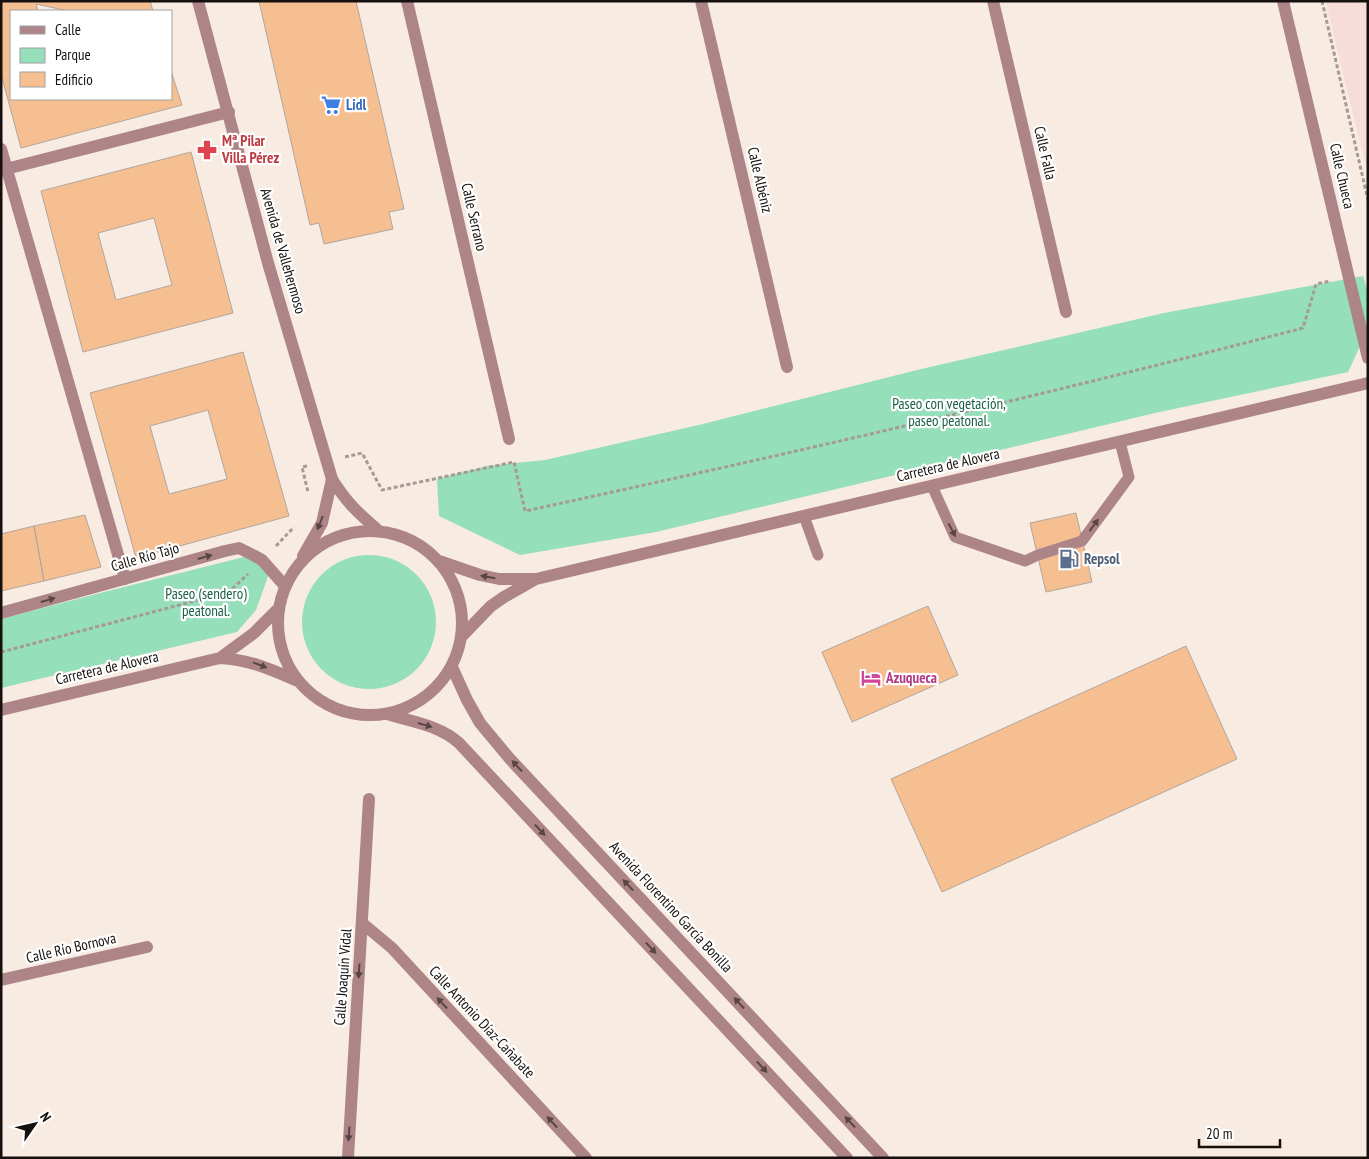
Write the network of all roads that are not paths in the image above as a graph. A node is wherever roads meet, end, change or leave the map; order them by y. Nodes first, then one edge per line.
1 (198, 1) edge
2 (407, 1) edge
3 (701, 1) edge
4 (993, 1) edge
5 (1284, 1) edge
6 (229, 112) junction
7 (1, 149) edge
8 (4, 168) edge
9 (1066, 312) dead end
10 (1368, 358) edge
11 (787, 367) dead end
12 (1368, 383) edge
13 (509, 439) dead end
14 (1120, 442) junction
15 (332, 479) junction
16 (932, 486) junction
17 (804, 516) junction
18 (379, 531) junction
19 (818, 555) dead end
20 (439, 561) junction
21 (299, 563) junction
22 (536, 578) junction
23 (125, 579) junction
24 (285, 586) junction
25 (278, 609) junction
26 (1, 614) edge
27 (462, 636) junction
28 (220, 658) junction
29 (452, 666) junction
30 (298, 681) junction
31 (1, 710) edge
32 (387, 714) junction
33 (369, 798) dead end
34 (362, 923) junction
35 (147, 947) dead end
36 (1, 980) edge
37 (575, 1152) edge
38 (348, 1158) edge
39 (586, 1158) edge
40 (847, 1158) edge
41 (883, 1158) edge

1 - 6 street, Avenida de Vallehermoso
2 - 13 street, Calle Serrano
3 - 11 street, Calle Albéniz
4 - 9 street, Calle Falla
5 - 10 street, Calle Chueca
6 - 8 street
6 - 15 street, Avenida de Vallehermoso
7 - 8 street
8 - 23 street
12 - 14 street, Carretera de Alovera
14 - 16 street, Carretera de Alovera
16 -> 14 lane
15 - 18 street, Avenida de Vallehermoso
15 -> 21 street, Avenida de Vallehermoso
16 - 17 street, Carretera de Alovera
17 - 19 lane
17 - 22 street, Carretera de Alovera
18 - 20 street
18 - 21 street
22 -> 20 street, Carretera de Alovera
20 - 27 street
21 - 24 street, Avenida de Vallehermoso
22 - 27 street, Carretera de Alovera
23 -> 24 street, Calle Río Tajo
26 -> 23 street, Calle Río Tajo
24 - 25 street, Avenida de Vallehermoso
25 - 28 street, Carretera de Alovera
25 - 30 street
27 - 29 street
28 -> 30 street, Carretera de Alovera
28 - 31 street, Carretera de Alovera
29 - 32 street
41 -> 29 street, Avenida Florentino García Bonilla
30 - 32 street
32 -> 40 street
33 - 34 street, Calle Joaquín Vidal
37 -> 34 street, Calle Antonio Díaz-Cañabate
34 -> 38 street, Calle Joaquín Vidal
35 - 36 street, Calle Río Bornova
37 - 39 street, Calle Antonio Díaz-Cañabate

